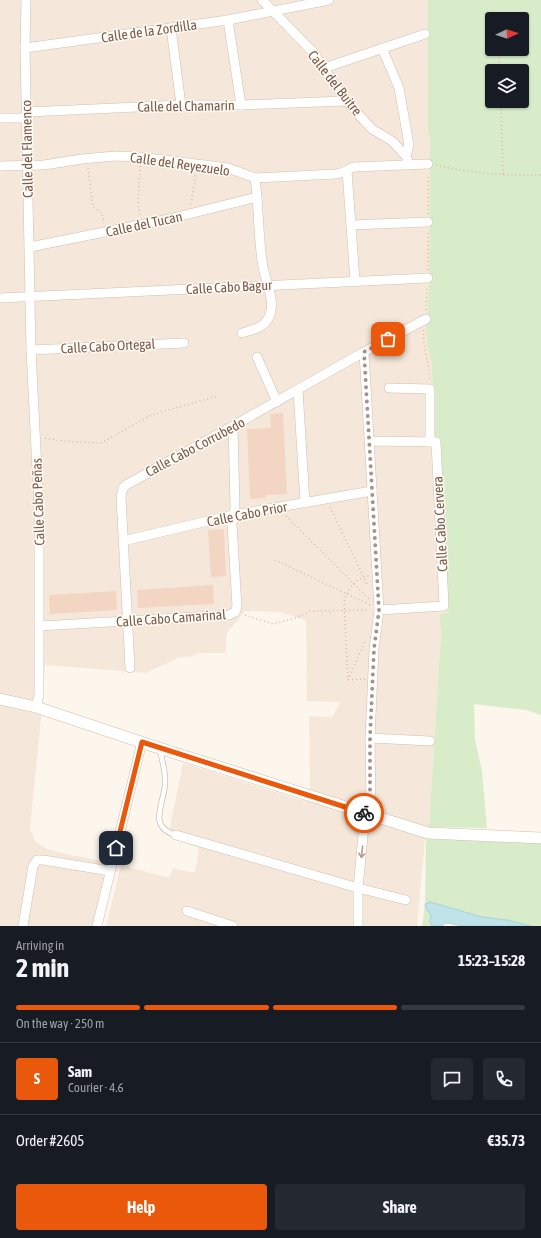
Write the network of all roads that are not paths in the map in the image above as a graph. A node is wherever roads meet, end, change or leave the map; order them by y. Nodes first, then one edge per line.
1 (26, 0) edge
2 (262, 0) edge
3 (329, 0) edge
4 (273, 12) junction
5 (228, 20) junction
6 (171, 28) junction
7 (425, 34) dead end
8 (25, 48) junction
9 (382, 48) junction
10 (325, 69) junction
11 (346, 101) junction
12 (181, 105) junction
13 (241, 105) junction
14 (27, 115) junction
15 (0, 118) edge
16 (408, 160) junction
17 (428, 164) road end
18 (0, 166) edge
19 (28, 166) junction
20 (347, 171) junction
21 (254, 178) junction
22 (257, 197) junction
23 (428, 222) dead end
24 (351, 225) junction
25 (30, 247) junction
26 (428, 278) dead end
27 (355, 281) junction
28 (268, 285) junction
29 (31, 297) junction
30 (0, 298) edge
31 (426, 318) dead end
32 (242, 333) dead end
33 (184, 343) dead end
34 (31, 350) junction
35 (364, 352) junction
36 (257, 357) dead end
37 (390, 388) dead end
38 (298, 390) junction
39 (277, 402) junction
40 (234, 426) junction
41 (369, 441) junction
42 (433, 442) junction
43 (372, 491) junction
44 (305, 503) junction
45 (233, 516) junction
46 (123, 541) junction
47 (379, 610) junction
48 (127, 620) junction
49 (40, 626) junction
50 (130, 668) dead end
51 (0, 699) edge
52 (36, 707) junction
53 (370, 738) junction
54 (430, 741) dead end
55 (142, 742) junction
56 (159, 748) junction
57 (368, 814) junction
58 (176, 835) joint
59 (541, 838) edge
60 (110, 871) junction
61 (358, 888) junction
62 (406, 900) dead end
63 (187, 911) dead end
64 (209, 922) edge
65 (23, 926) edge
66 (96, 926) edge
67 (233, 926) edge
68 (358, 926) edge

1 - 8 street, Calle del Flamenco
2 - 4 street, Calle del Buitre
3 - 4 street, Calle de la Zordilla
4 - 5 street, Calle de la Zordilla
4 - 10 street, Calle del Buitre
5 - 6 street, Calle de la Zordilla
5 - 13 street
6 - 8 street, Calle de la Zordilla
6 - 12 street
7 - 9 street
8 - 14 street, Calle del Flamenco
9 - 10 street
9 - 16 street
10 - 11 street, Calle del Buitre
11 - 13 street, Calle del Chamarin
11 - 16 street, Calle del Buitre
12 - 13 street, Calle del Chamarin
12 - 14 street, Calle del Chamarin
14 - 15 street, Calle del Chamarin
14 - 19 street, Calle del Flamenco
16 - 17 street, Calle del Reyezuelo
16 - 20 street, Calle del Reyezuelo
18 - 19 street, Calle del Reyezuelo
19 - 21 street, Calle del Reyezuelo
19 - 25 street, Calle del Flamenco
20 - 21 street, Calle del Reyezuelo
20 - 24 street
21 - 22 street
22 - 25 street, Calle del Tucan
22 - 28 street
23 - 24 street
24 - 27 street
25 - 29 street, Calle del Flamenco
26 - 27 street, Calle Cabo Bagur
27 - 28 street, Calle Cabo Bagur
28 - 29 street, Calle Cabo Bagur
28 - 32 street
29 - 30 street, Calle Cabo Bagur
29 - 34 street, Calle Cabo Peñas
31 - 35 street, Calle Cabo Corrubedo
33 - 34 street, Calle Cabo Ortegal
34 - 49 street, Calle Cabo Peñas
35 - 38 street, Calle Cabo Corrubedo
35 - 41 street
36 - 39 street
37 - 42 street, Calle Cabo Cervera
38 - 39 street, Calle Cabo Corrubedo
38 - 44 street
39 - 40 street, Calle Cabo Corrubedo
40 - 45 street, Calle Cabo Camarinal
40 - 46 street, Calle Cabo Corrubedo
41 - 42 street
41 - 43 street
42 - 47 street, Calle Cabo Cervera
43 - 44 street, Calle Cabo Prior
43 - 47 street
44 - 45 street, Calle Cabo Prior
45 - 46 street, Calle Cabo Prior
45 - 48 street, Calle Cabo Camarinal
46 - 48 street, Calle Cabo Corrubedo
47 - 53 street
48 - 49 street, Calle Cabo Camarinal
48 - 50 street, Calle Cabo Corrubedo
49 - 52 street, Calle Cabo Peñas
51 - 52 street
52 - 55 street
53 - 54 street
53 - 57 street
55 - 56 street
55 - 60 street
56 - 57 street
56 - 58 lane
57 - 59 street
57 -> 61 street
58 - 61 street
60 - 65 street
60 - 66 street
61 - 62 street
61 - 68 street
63 - 64 street
64 - 67 street

